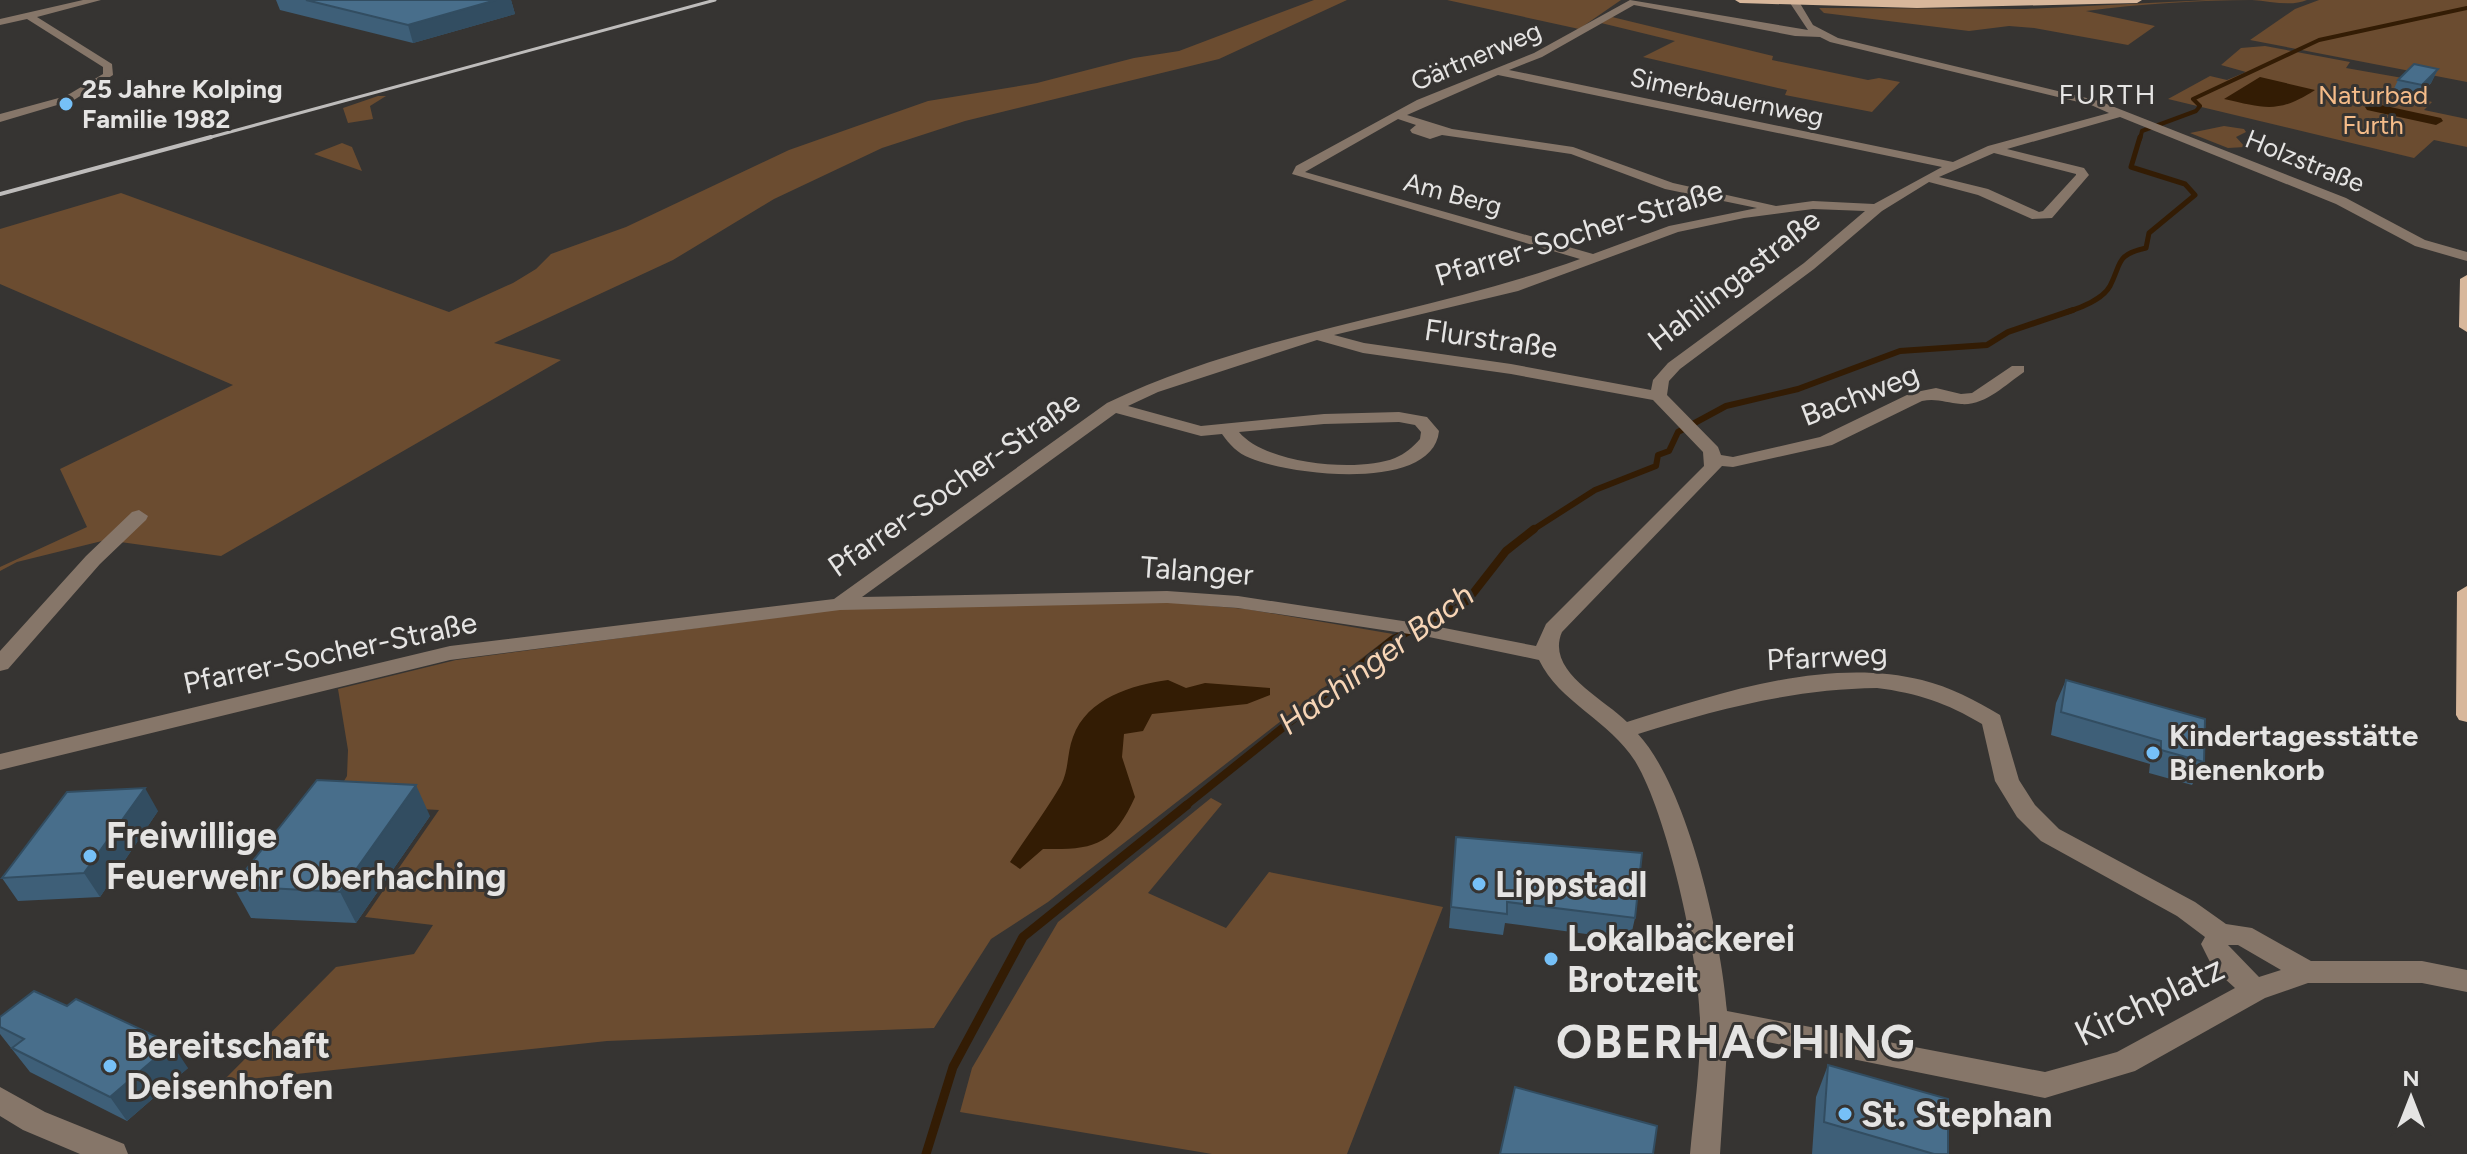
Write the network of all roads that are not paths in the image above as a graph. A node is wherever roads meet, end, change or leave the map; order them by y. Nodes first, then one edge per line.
1 (96, 0) edge
2 (1740, 0) edge
3 (2137, 0) edge
4 (1794, 1) edge
5 (29, 16) junction
6 (0, 22) edge
7 (1820, 34) junction
8 (1495, 71) junction
9 (2122, 113) junction
10 (1396, 115) junction
11 (0, 118) edge
12 (1992, 149) junction
13 (1951, 165) junction
14 (1298, 174) joint
15 (1927, 178) junction
16 (1877, 208) junction
17 (1778, 210) junction
18 (2467, 257) edge
19 (1596, 259) junction
20 (2466, 286) edge
21 (2467, 327) edge
22 (1317, 335) junction
23 (2018, 369) dead end
24 (1658, 396) junction
25 (1113, 407) junction
26 (1228, 430) junction
27 (1713, 460) junction
28 (139, 516) dead end
29 (2467, 592) edge
30 (840, 604) junction
31 (1546, 655) junction
32 (0, 664) edge
33 (2467, 715) edge
34 (1622, 731) junction
35 (0, 762) edge
36 (2220, 934) junction
37 (2307, 972) junction
38 (2467, 981) edge
39 (2255, 990) junction
40 (1714, 1020) junction
41 (0, 1100) edge
42 (113, 1154) edge
43 (1705, 1154) edge

1 - 5 street
2 - 4 main road
3 - 4 main road
4 - 7 street
5 - 6 street
5 - 11 street
7 - 8 street, Gärtnerweg
7 - 9 street, Gärtnerweg
8 - 10 street, Gärtnerweg
8 - 13 street, Simerbauernweg
9 - 12 street, Hahilingastraße
9 - 18 street, Holzstraße
10 - 14 street, Gärtnerweg
10 - 17 street
12 - 13 street, Hahilingastraße
12 - 15 street
13 - 15 street, Hahilingastraße
14 - 19 street, Am Berg
15 - 16 street, Hahilingastraße
16 - 17 street, Pfarrer-Socher-Straße
16 - 24 street, Hahilingastraße
17 - 19 street, Pfarrer-Socher-Straße
19 - 22 street, Pfarrer-Socher-Straße
20 - 21 main road
22 - 24 street, Flurstraße
22 - 25 street, Pfarrer-Socher-Straße
23 - 27 street, Bachweg
24 - 27 street, Hahilingastraße
25 - 26 street
25 - 30 street, Pfarrer-Socher-Straße
26 - 26 street
27 - 31 street
28 - 32 street
29 - 33 main road
30 - 31 street, Talanger
30 - 35 street, Pfarrer-Socher-Straße
31 - 34 street
34 - 36 street, Pfarrweg
34 - 40 street
36 - 37 street, Pfarrweg
36 - 39 street
37 - 38 street, Kirchplatz
37 - 39 street, Kirchplatz
39 - 40 street, Kirchplatz
40 - 43 street
41 - 42 street

